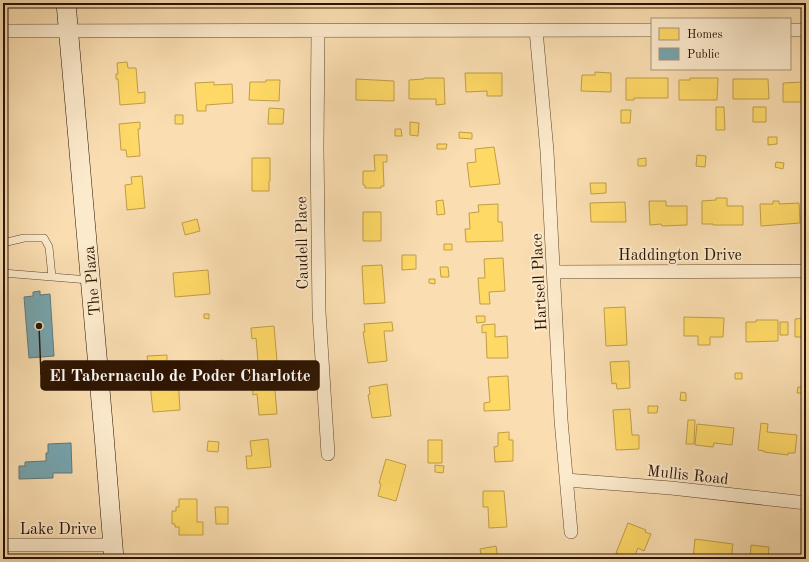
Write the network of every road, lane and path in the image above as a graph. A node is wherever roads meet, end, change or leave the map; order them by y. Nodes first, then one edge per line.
1 (66, 3) edge
2 (536, 30) junction
3 (651, 30) edge
4 (791, 30) edge
5 (806, 30) edge
6 (318, 31) junction
7 (3, 32) edge
8 (68, 32) junction
9 (3, 243) edge
10 (806, 271) edge
11 (555, 272) junction
12 (3, 273) edge
13 (52, 277) junction
14 (91, 280) junction
15 (328, 454) dead end
16 (566, 480) junction
17 (806, 503) edge
18 (571, 532) dead end
19 (3, 545) edge
20 (113, 552) edge

1 - 8 main road, The Plaza
2 - 3 street
2 - 6 street
2 - 11 street, Hartsell Place
4 - 5 street
6 - 8 street
6 - 15 street, Caudell Place
7 - 8 street
8 - 14 main road, The Plaza
9 - 13 lane
10 - 11 street, Haddington Drive
11 - 16 street, Hartsell Place
12 - 13 lane
13 - 14 lane
14 - 20 main road, The Plaza
16 - 17 street, Mullis Road
16 - 18 street, Hartsell Place
19 - 20 street, Lake Drive

